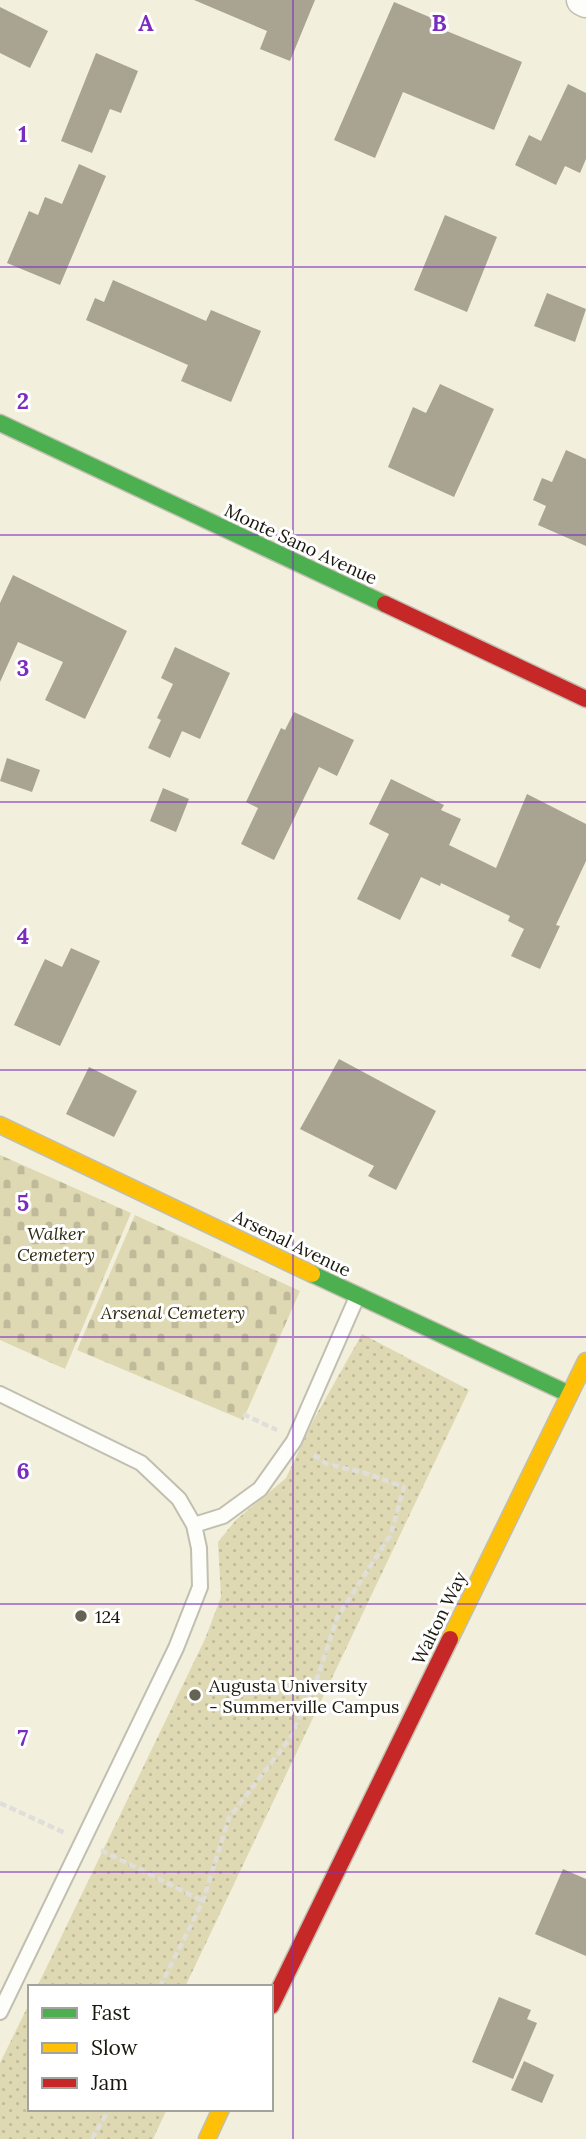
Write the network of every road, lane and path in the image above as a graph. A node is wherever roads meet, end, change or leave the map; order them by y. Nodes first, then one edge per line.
1 (0, 424) edge
2 (586, 699) edge
3 (0, 1125) edge
4 (358, 1296) junction
5 (586, 1361) edge
6 (582, 1378) edge
7 (0, 1394) edge
8 (569, 1394) junction
9 (243, 1414) dead end
10 (285, 1435) dead end
11 (308, 1451) dead end
12 (194, 1525) junction
13 (0, 1803) edge
14 (66, 1833) dead end
15 (101, 1850) dead end
16 (203, 1901) junction
17 (161, 1985) edge
18 (273, 2002) edge
19 (0, 2012) edge
20 (108, 2111) edge
21 (220, 2111) edge
22 (92, 2139) edge
23 (207, 2139) edge

1 - 2 street, Monte Sano Avenue
3 - 4 street, Arsenal Avenue
4 - 8 street, Arsenal Avenue
4 - 12 lane
5 - 6 street, Walton Way
6 - 8 street, Walton Way
7 - 12 lane
8 - 18 street, Walton Way
9 - 10 path
11 - 16 path
12 - 19 lane
13 - 14 path
15 - 16 path
16 - 17 path
20 - 22 path
21 - 23 street

